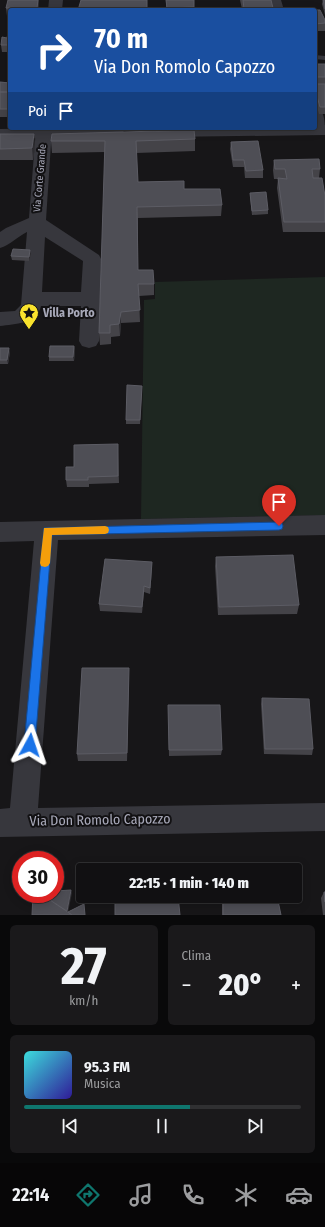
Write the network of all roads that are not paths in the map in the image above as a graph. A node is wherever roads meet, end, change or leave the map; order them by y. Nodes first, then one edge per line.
1 (317, 117) edge
2 (323, 130) edge
3 (44, 131) edge
4 (0, 134) edge
5 (36, 222) junction
6 (0, 242) edge
7 (32, 299) junction
8 (91, 299) junction
9 (0, 319) edge
10 (89, 341) dead end
11 (325, 525) edge
12 (48, 531) junction
13 (0, 532) edge
14 (325, 817) edge
15 (12, 822) edge

1 - 2 street
2 - 3 street
3 - 4 street
3 - 5 street, Via Corte Grande
5 - 6 street, Via Corte Grande
5 - 7 street, Via Corte Grande
5 - 8 street, Via Corte Grande
7 - 8 street
7 - 9 street, Via Corte Grande
8 - 10 street, Via Corte Grande
11 - 12 street
12 - 13 street
12 - 15 street, Via Don Romolo Capozzo
14 - 15 street, Via Don Romolo Capozzo

